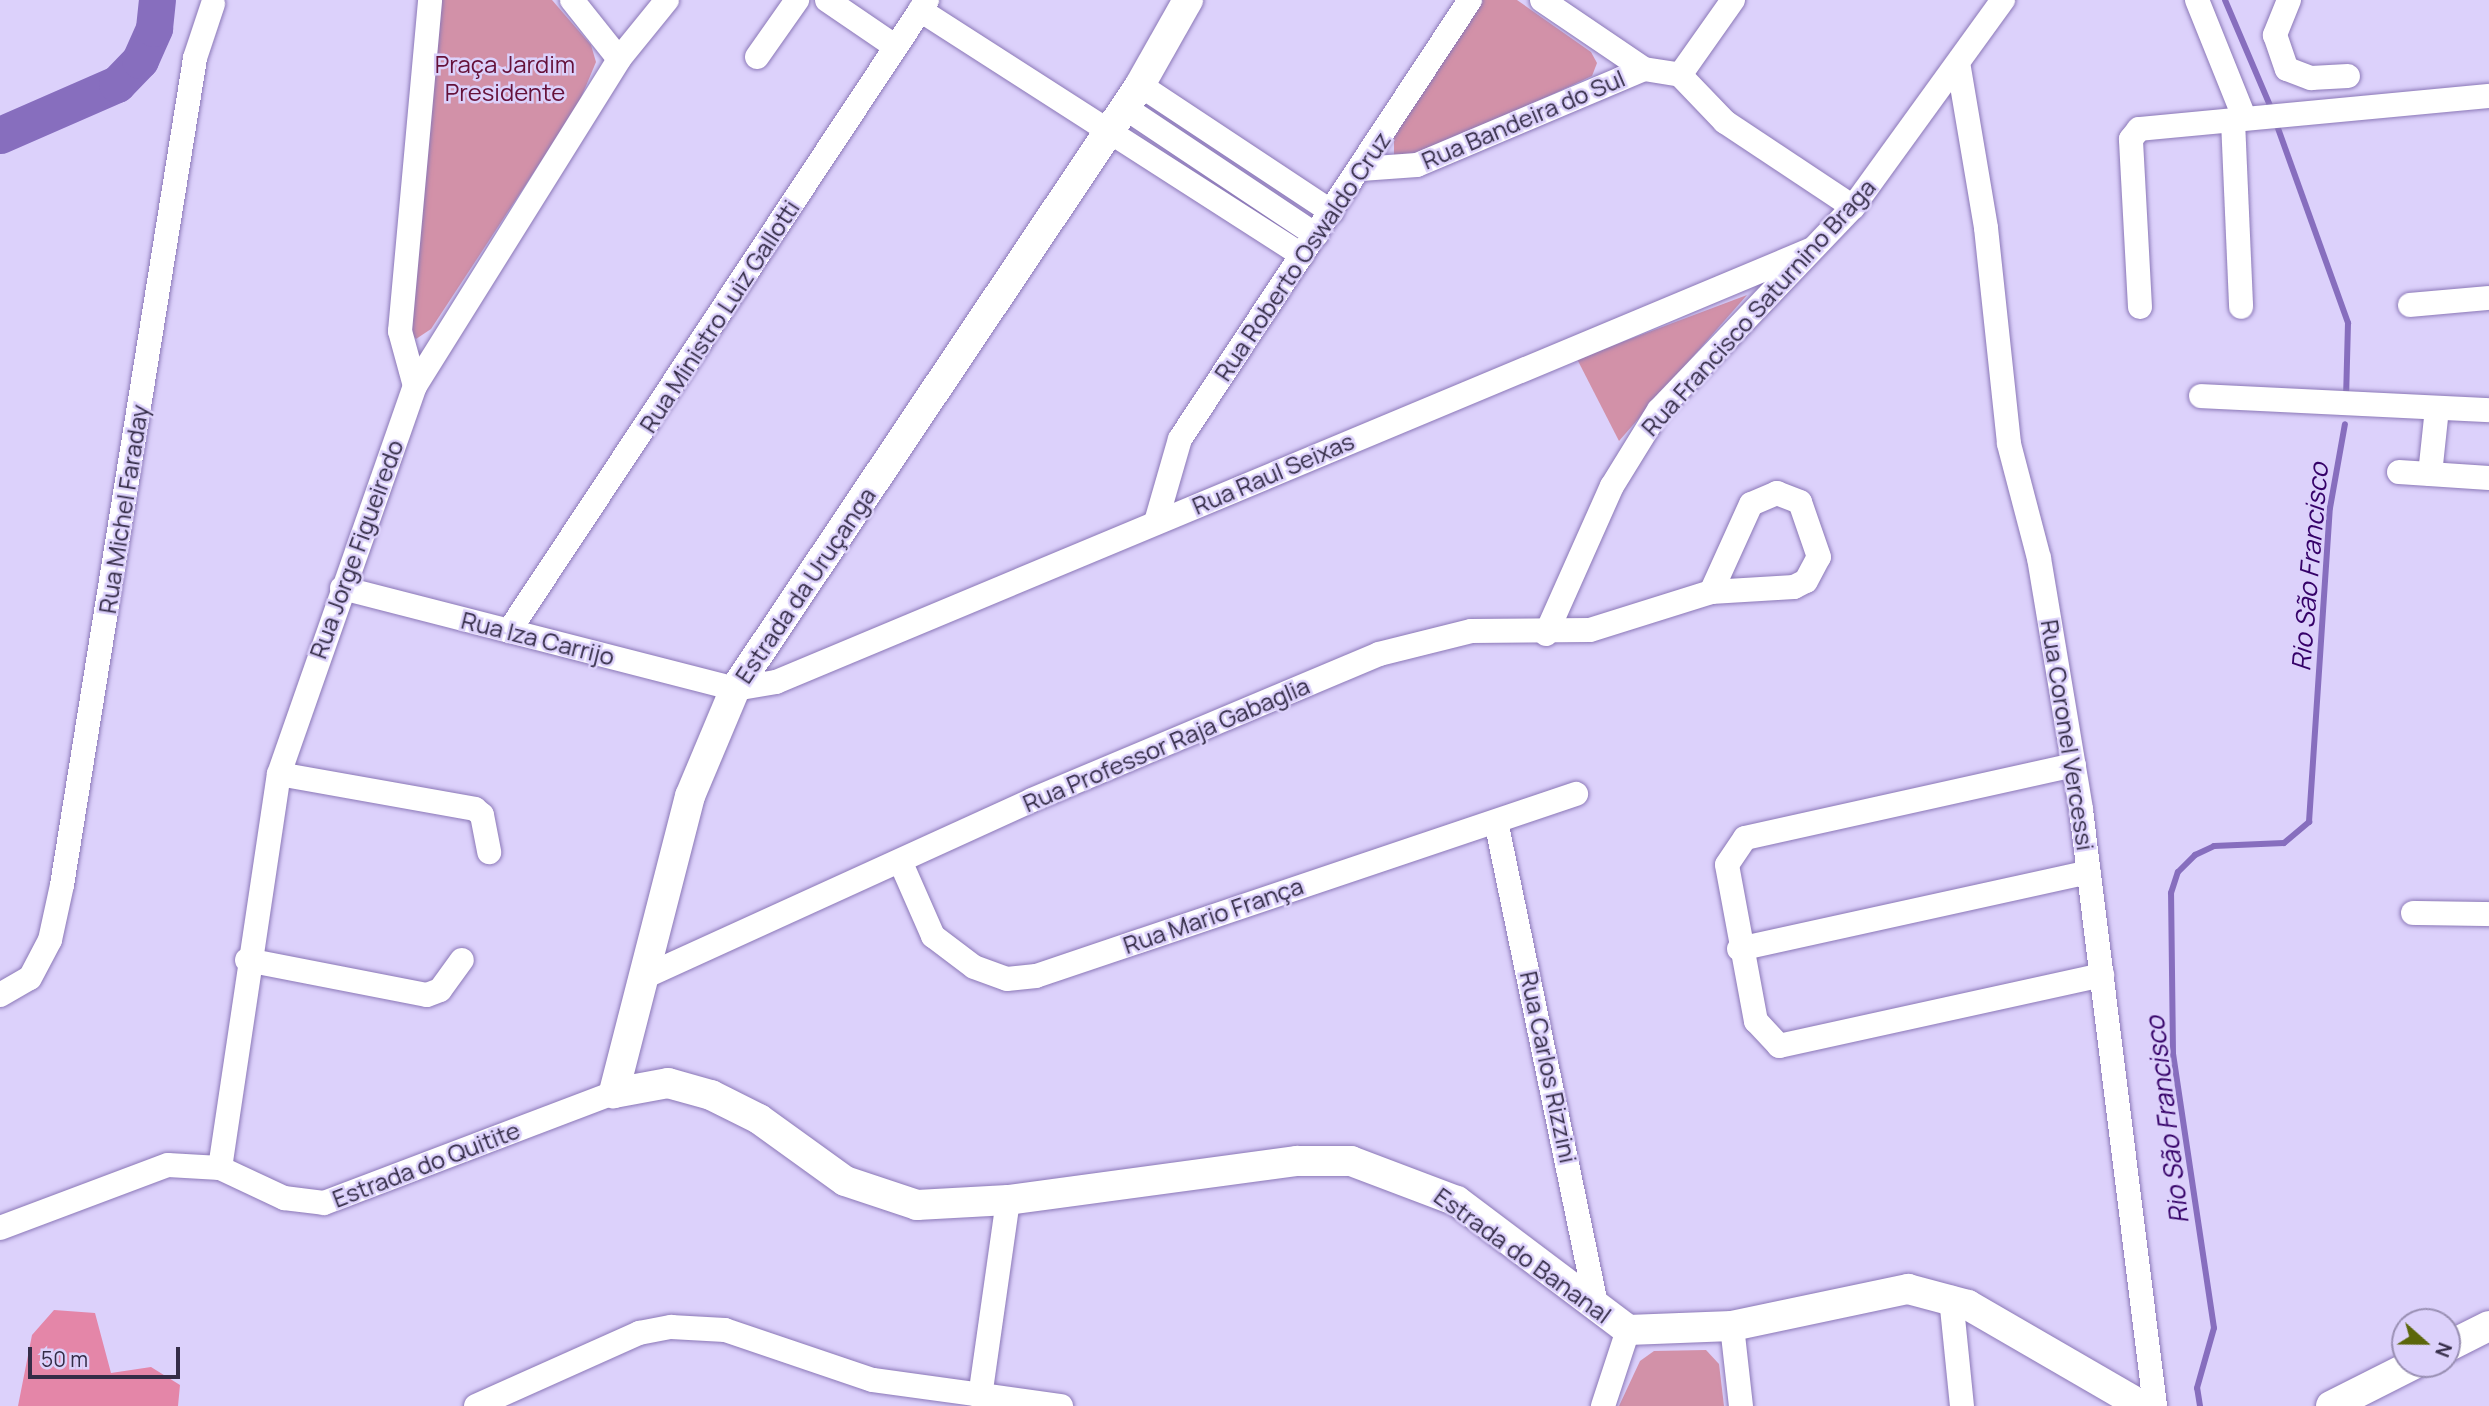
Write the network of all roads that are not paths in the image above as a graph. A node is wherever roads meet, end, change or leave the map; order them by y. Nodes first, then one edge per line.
1 (430, 0) edge
2 (572, 0) edge
3 (667, 0) edge
4 (797, 0) edge
5 (827, 0) edge
6 (1188, 0) edge
7 (1471, 0) edge
8 (1542, 0) edge
9 (1733, 0) edge
10 (2003, 0) edge
11 (2197, 0) edge
12 (2290, 0) edge
13 (213, 4) dead end
14 (924, 5) edge
15 (896, 47) junction
16 (757, 57) dead end
17 (619, 59) junction
18 (1959, 68) junction
19 (1644, 69) junction
20 (1680, 75) junction
21 (2348, 76) dead end
22 (2489, 96) edge
23 (1124, 107) junction
24 (2254, 117) junction
25 (1361, 169) junction
26 (1853, 207) junction
27 (1332, 212) junction
28 (1309, 245) junction
29 (1810, 250) junction
30 (2489, 298) edge
31 (2410, 305) dead end
32 (2140, 307) dead end
33 (2241, 307) dead end
34 (415, 386) junction
35 (2202, 396) dead end
36 (2437, 408) junction
37 (2489, 410) edge
38 (2399, 472) dead end
39 (2430, 474) junction
40 (2489, 478) edge
41 (1156, 522) junction
42 (342, 588) junction
43 (1711, 592) junction
44 (509, 631) junction
45 (1546, 634) junction
46 (735, 689) junction
47 (2074, 765) junction
48 (279, 774) junction
49 (1576, 794) dead end
50 (1497, 826) junction
51 (489, 852) dead end
52 (901, 863) junction
53 (2090, 872) junction
54 (2413, 912) dead end
55 (2489, 914) edge
56 (1739, 949) junction
57 (247, 960) junction
58 (462, 960) dead end
59 (2102, 975) junction
60 (644, 977) junction
61 (0, 995) edge
62 (614, 1093) junction
63 (220, 1168) junction
64 (1008, 1200) junction
65 (0, 1228) edge
66 (1951, 1298) junction
67 (1597, 1309) junction
68 (1732, 1326) junction
69 (2489, 1326) edge
70 (1628, 1330) junction
71 (2461, 1340) edge
72 (2391, 1376) edge
73 (980, 1397) junction
74 (476, 1406) edge
75 (1061, 1406) edge
76 (1603, 1406) edge
77 (1741, 1406) edge
78 (1962, 1406) edge
79 (2142, 1406) edge
80 (2155, 1406) edge
81 (2331, 1406) edge

1 - 34 street
2 - 17 street
3 - 17 street, Rua Jorge Figueiredo
4 - 16 street
5 - 15 street
6 - 23 street, Estrada da Uruçanga
7 - 25 street, Rua Roberto Oswaldo Cruz
8 - 19 street
9 - 20 street
10 - 18 street, Rua Francisco Saturnino Braga
11 - 24 street
12 - 21 street
13 - 61 street, Rua Michel Faraday
14 - 15 street, Rua Ministro Luiz Gallotti
14 - 23 street
15 - 44 street, Rua Ministro Luiz Gallotti
17 - 34 street, Rua Jorge Figueiredo
18 - 26 street, Rua Francisco Saturnino Braga
18 - 47 street, Rua Coronel Vercessi
19 - 20 street
19 - 25 street, Rua Bandeira do Sul
20 - 26 street
22 - 24 street
23 - 27 street
23 - 28 street
23 - 46 street, Estrada da Uruçanga
24 - 32 street
24 - 33 street
25 - 27 street, Rua Roberto Oswaldo Cruz
26 - 29 street, Rua Francisco Saturnino Braga
27 - 28 street, Rua Roberto Oswaldo Cruz
28 - 41 street, Rua Roberto Oswaldo Cruz
29 - 41 street, Rua Raul Seixas
29 - 45 street, Rua Francisco Saturnino Braga
30 - 31 street
34 - 42 street, Rua Jorge Figueiredo
35 - 36 street
36 - 37 street
36 - 39 street
38 - 39 street
39 - 40 street
41 - 46 street, Rua Raul Seixas
42 - 44 street, Rua Iza Carrijo
42 - 48 street, Rua Jorge Figueiredo
43 - 43 street, Rua Professor Raja Gabaglia
43 - 45 street, Rua Professor Raja Gabaglia
44 - 46 street, Rua Iza Carrijo
45 - 52 street, Rua Professor Raja Gabaglia
46 - 60 street, Estrada da Uruçanga
47 - 53 street, Rua Coronel Vercessi
47 - 56 street
48 - 51 street
48 - 57 street, Rua Jorge Figueiredo
49 - 50 street, Rua Mario França
50 - 52 street, Rua Mario França
50 - 67 street, Rua Carlos Rizzini
52 - 60 street, Rua Professor Raja Gabaglia
53 - 56 street
53 - 59 street, Rua Coronel Vercessi
54 - 55 street
56 - 59 street
57 - 58 street
57 - 63 street, Rua Jorge Figueiredo
59 - 80 street, Rua Coronel Vercessi
60 - 62 street, Estrada da Uruçanga
62 - 63 street, Estrada do Quitite
62 - 64 street, Estrada do Bananal
63 - 65 street, Estrada do Quitite
64 - 67 street, Estrada do Bananal
64 - 73 street
66 - 68 street, Estrada do Bananal
66 - 78 street
66 - 79 street, Estrada do Bananal
67 - 70 street, Estrada do Bananal
68 - 70 street, Estrada do Bananal
68 - 77 street
69 - 71 street
70 - 76 street
72 - 81 street
73 - 74 street
73 - 75 street

